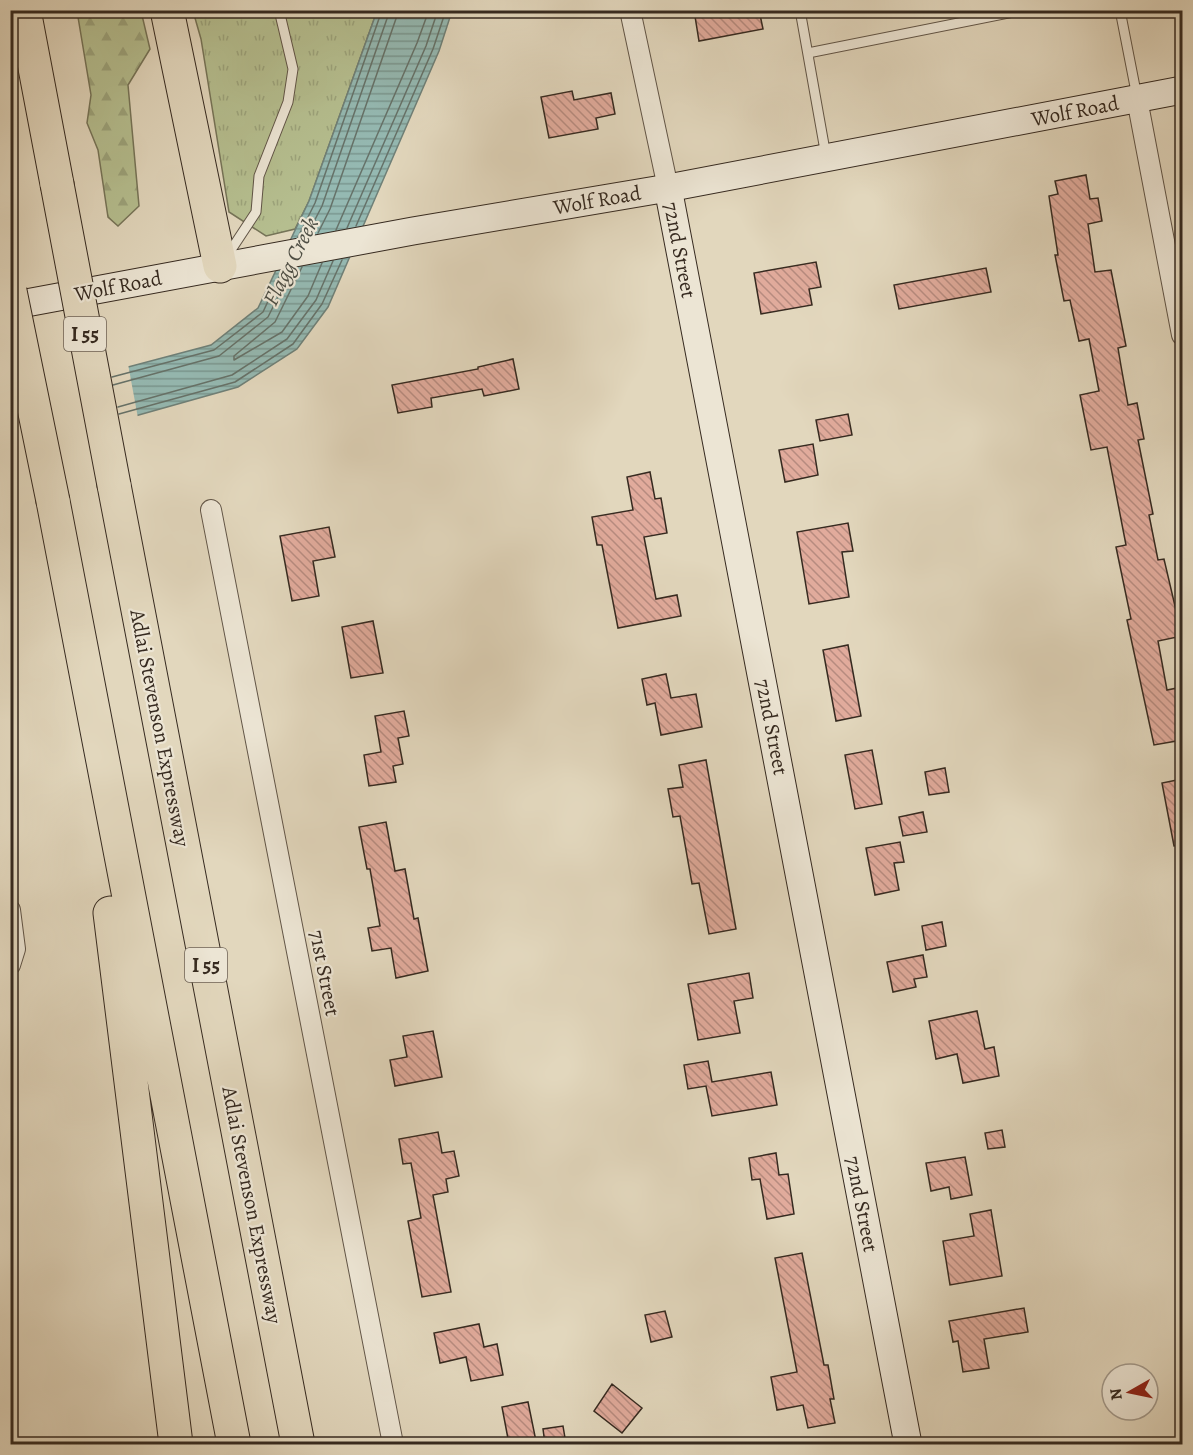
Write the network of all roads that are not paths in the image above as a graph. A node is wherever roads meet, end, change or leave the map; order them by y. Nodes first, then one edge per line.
1 (24, 10) edge
2 (38, 10) edge
3 (167, 10) edge
4 (279, 10) edge
5 (630, 10) edge
6 (801, 10) edge
7 (1024, 10) edge
8 (1120, 10) edge
9 (808, 53) junction
10 (1182, 90) edge
11 (1137, 99) junction
12 (46, 125) junction
13 (827, 158) junction
14 (668, 188) junction
15 (220, 266) junction
16 (10, 291) edge
17 (10, 306) edge
18 (1182, 334) edge
19 (211, 510) dead end
20 (65, 563) junction
21 (10, 910) edge
22 (11, 965) edge
23 (176, 1444) edge
24 (234, 1444) edge
25 (298, 1444) edge
26 (393, 1444) edge
27 (908, 1444) edge

1 - 12 highway, Adlai Stevenson Expressway / I 55
2 - 12 highway
3 - 15 highway
4 - 15 lane
5 - 14 street, 72nd Street
6 - 9 lane
7 - 9 lane
8 - 11 lane
9 - 13 lane
10 - 11 street, Wolf Road
11 - 13 street, Wolf Road
11 - 18 street
12 - 25 highway, Adlai Stevenson Expressway / I 55, bridge
13 - 14 street, Wolf Road
14 - 15 street, Wolf Road
14 - 27 street, 72nd Street
15 - 17 street, Wolf Road
16 - 20 highway, bridge
19 - 26 street, 71st Street
20 - 23 highway
20 - 24 highway
21 - 22 street

